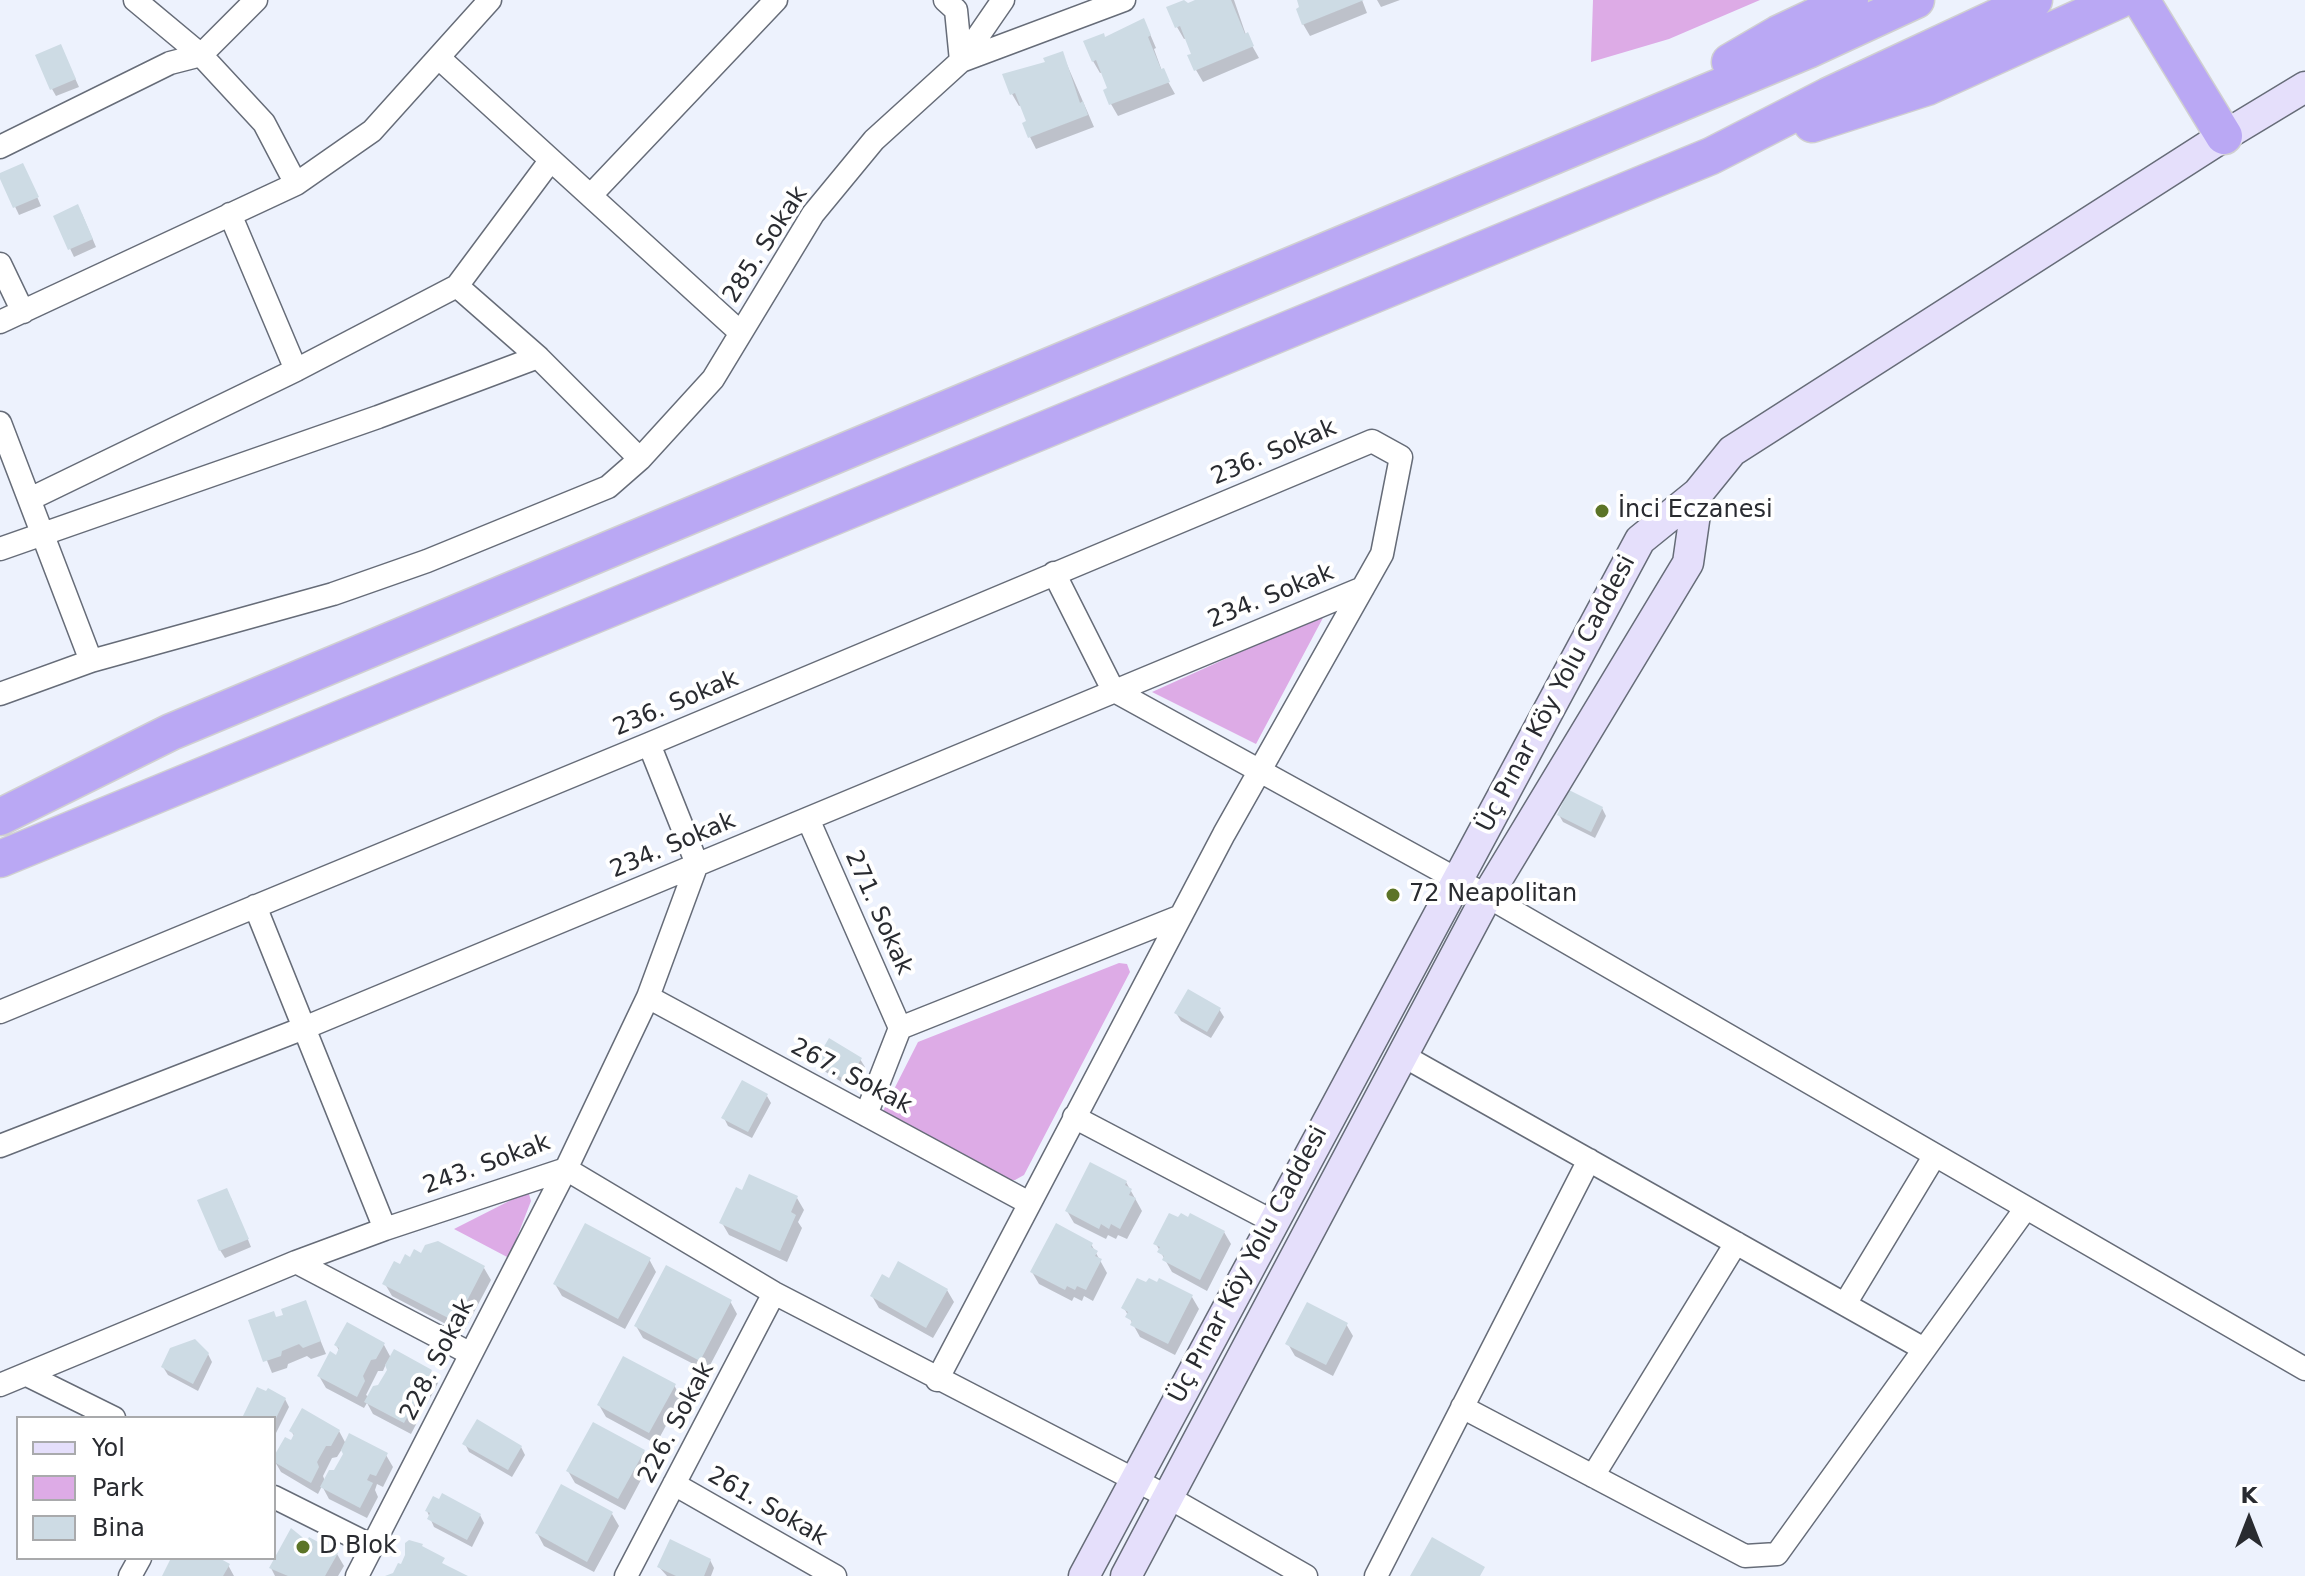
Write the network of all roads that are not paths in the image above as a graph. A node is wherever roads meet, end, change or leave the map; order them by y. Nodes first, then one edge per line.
1 (135, 0) edge
2 (256, 0) edge
3 (490, 0) edge
4 (776, 0) edge
5 (945, 0) edge
6 (1003, 0) edge
7 (1124, 0) edge
8 (1850, 0) edge
9 (1916, 0) edge
10 (2034, 0) edge
11 (2119, 0) edge
12 (2141, 0) edge
13 (201, 55) junction
14 (439, 58) junction
15 (961, 61) junction
16 (2305, 87) edge
17 (1608, 133) junction
18 (2224, 136) junction
19 (0, 147) edge
20 (1711, 156) junction
21 (550, 161) junction
22 (296, 184) junction
23 (591, 195) junction
24 (230, 214) junction
25 (0, 264) edge
26 (457, 286) junction
27 (23, 312) junction
28 (0, 322) edge
29 (741, 333) junction
30 (538, 357) junction
31 (296, 370) junction
32 (0, 423) edge
33 (640, 459) junction
34 (1698, 493) junction
35 (30, 499) junction
36 (43, 533) junction
37 (0, 549) edge
38 (1054, 573) junction
39 (1363, 588) junction
40 (91, 661) junction
41 (1113, 690) junction
42 (0, 694) edge
43 (171, 732) junction
44 (649, 744) junction
45 (1260, 770) junction
46 (0, 794) edge
47 (0, 817) edge
48 (808, 819) junction
49 (0, 859) edge
50 (697, 864) junction
51 (1456, 879) junction
52 (1487, 896) junction
53 (255, 906) junction
54 (1181, 916) junction
55 (648, 997) junction
56 (0, 1012) edge
57 (304, 1028) junction
58 (900, 1028) junction
59 (1402, 1055) junction
60 (866, 1115) junction
61 (1074, 1117) junction
62 (0, 1146) edge
63 (1935, 1155) junction
64 (1589, 1160) junction
65 (566, 1169) junction
66 (1029, 1203) junction
67 (2026, 1208) junction
68 (1272, 1221) junction
69 (385, 1229) junction
70 (1736, 1243) junction
71 (296, 1262) junction
72 (774, 1293) junction
73 (1845, 1304) junction
74 (1924, 1349) junction
75 (471, 1354) junction
76 (2305, 1369) edge
77 (27, 1375) junction
78 (937, 1380) junction
79 (0, 1385) edge
80 (1462, 1407) junction
81 (110, 1416) edge
82 (1593, 1476) junction
83 (1134, 1480) junction
84 (674, 1484) junction
85 (1168, 1497) junction
86 (276, 1498) edge
87 (372, 1546) junction
88 (357, 1576) edge
89 (626, 1576) edge
90 (835, 1576) edge
91 (1084, 1576) edge
92 (1126, 1576) edge
93 (1306, 1576) edge
94 (1376, 1576) edge

1 - 13 street
2 - 13 street
3 - 14 street
4 - 23 street
5 - 15 street
6 - 15 street, 285. Sokak
7 - 15 street
8 - 17 highway
9 - 17 highway
10 - 20 highway
11 - 20 highway
12 - 18 highway
13 - 19 street
13 - 22 street
14 - 21 street
14 - 22 street
15 - 29 street, 285. Sokak
16 - 18 main road
17 - 43 highway
18 - 34 main road
20 - 49 highway
21 - 23 street
21 - 26 street
22 - 24 street
23 - 29 street
24 - 27 street
24 - 31 street
25 - 27 street
26 - 30 street
26 - 31 street
27 - 28 street
29 - 33 street, 285. Sokak
30 - 33 street
30 - 36 street
31 - 35 street
32 - 35 street
33 - 40 street, 285. Sokak
34 - 51 main road, Üç Pınar Köy Yolu Caddesi
34 - 52 main road, Üç Pınar Köy Yolu Caddesi
35 - 36 street
36 - 37 street
36 - 40 street
38 - 39 street, 236. Sokak
38 - 41 street
38 - 44 street, 236. Sokak
39 - 41 street, 234. Sokak
39 - 45 street
40 - 42 street, 285. Sokak
41 - 45 street
41 - 48 street, 234. Sokak
43 - 46 highway
43 - 47 highway
44 - 50 street
44 - 53 street, 236. Sokak
45 - 51 street
45 - 54 street
48 - 50 street, 234. Sokak
48 - 58 street, 271. Sokak
50 - 55 street, 243. Sokak
50 - 57 street, 234. Sokak
51 - 52 street
51 - 68 main road, Üç Pınar Köy Yolu Caddesi
52 - 59 main road, Üç Pınar Köy Yolu Caddesi
52 - 63 street
53 - 56 street, 236. Sokak
53 - 57 street
54 - 58 street
54 - 61 street
55 - 60 street, 267. Sokak
55 - 65 street, 243. Sokak
57 - 62 street, 234. Sokak
57 - 69 street
58 - 60 street
59 - 64 street
59 - 85 main road, Üç Pınar Köy Yolu Caddesi
60 - 66 street, 267. Sokak
61 - 66 street
61 - 68 street
63 - 67 street
63 - 73 street
64 - 70 street
64 - 80 street
65 - 69 street, 243. Sokak
65 - 72 street
65 - 75 street, 228. Sokak
66 - 78 street
67 - 74 street
67 - 76 street
68 - 83 main road, Üç Pınar Köy Yolu Caddesi
69 - 71 street, 243. Sokak
70 - 73 street
70 - 82 street
71 - 75 street
71 - 77 street, 243. Sokak
72 - 78 street
72 - 84 street, 226. Sokak
73 - 74 street
74 - 82 street
75 - 87 street, 228. Sokak
77 - 79 street, 243. Sokak
77 - 81 street
78 - 83 street
80 - 82 street
80 - 94 street
83 - 85 street
83 - 91 main road, Üç Pınar Köy Yolu Caddesi
84 - 89 street, 226. Sokak
84 - 90 street, 261. Sokak
85 - 92 main road, Üç Pınar Köy Yolu Caddesi
85 - 93 street
86 - 87 street
87 - 88 street, 228. Sokak

